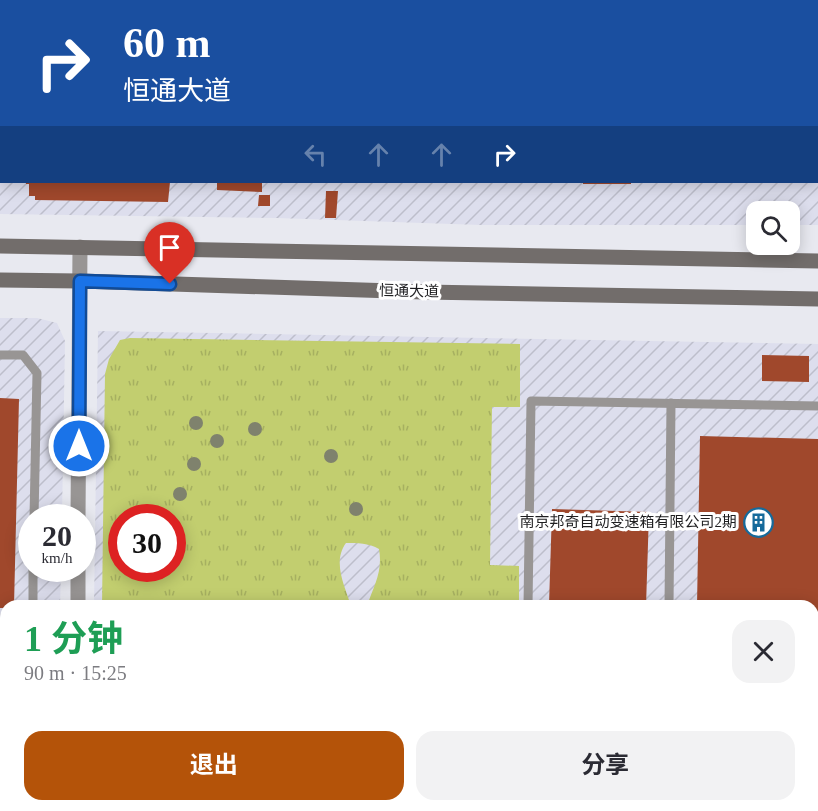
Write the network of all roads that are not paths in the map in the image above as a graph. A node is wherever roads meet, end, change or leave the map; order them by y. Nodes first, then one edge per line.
1 (0, 246) edge
2 (80, 247) junction
3 (818, 261) edge
4 (0, 280) edge
5 (80, 281) junction
6 (818, 299) edge
7 (0, 355) edge
8 (671, 403) junction
9 (818, 406) edge
10 (34, 504) edge
11 (78, 504) edge
12 (33, 582) edge
13 (78, 582) edge
14 (33, 600) edge
15 (78, 600) edge
16 (528, 600) edge
17 (669, 600) edge

1 - 2 main road
2 - 3 main road
2 - 5 street
4 - 5 main road, 恒通大道
5 - 6 main road, 恒通大道
5 - 11 street
7 - 10 lane
8 - 9 lane
8 - 16 lane
8 - 17 lane
12 - 14 lane
13 - 15 street

